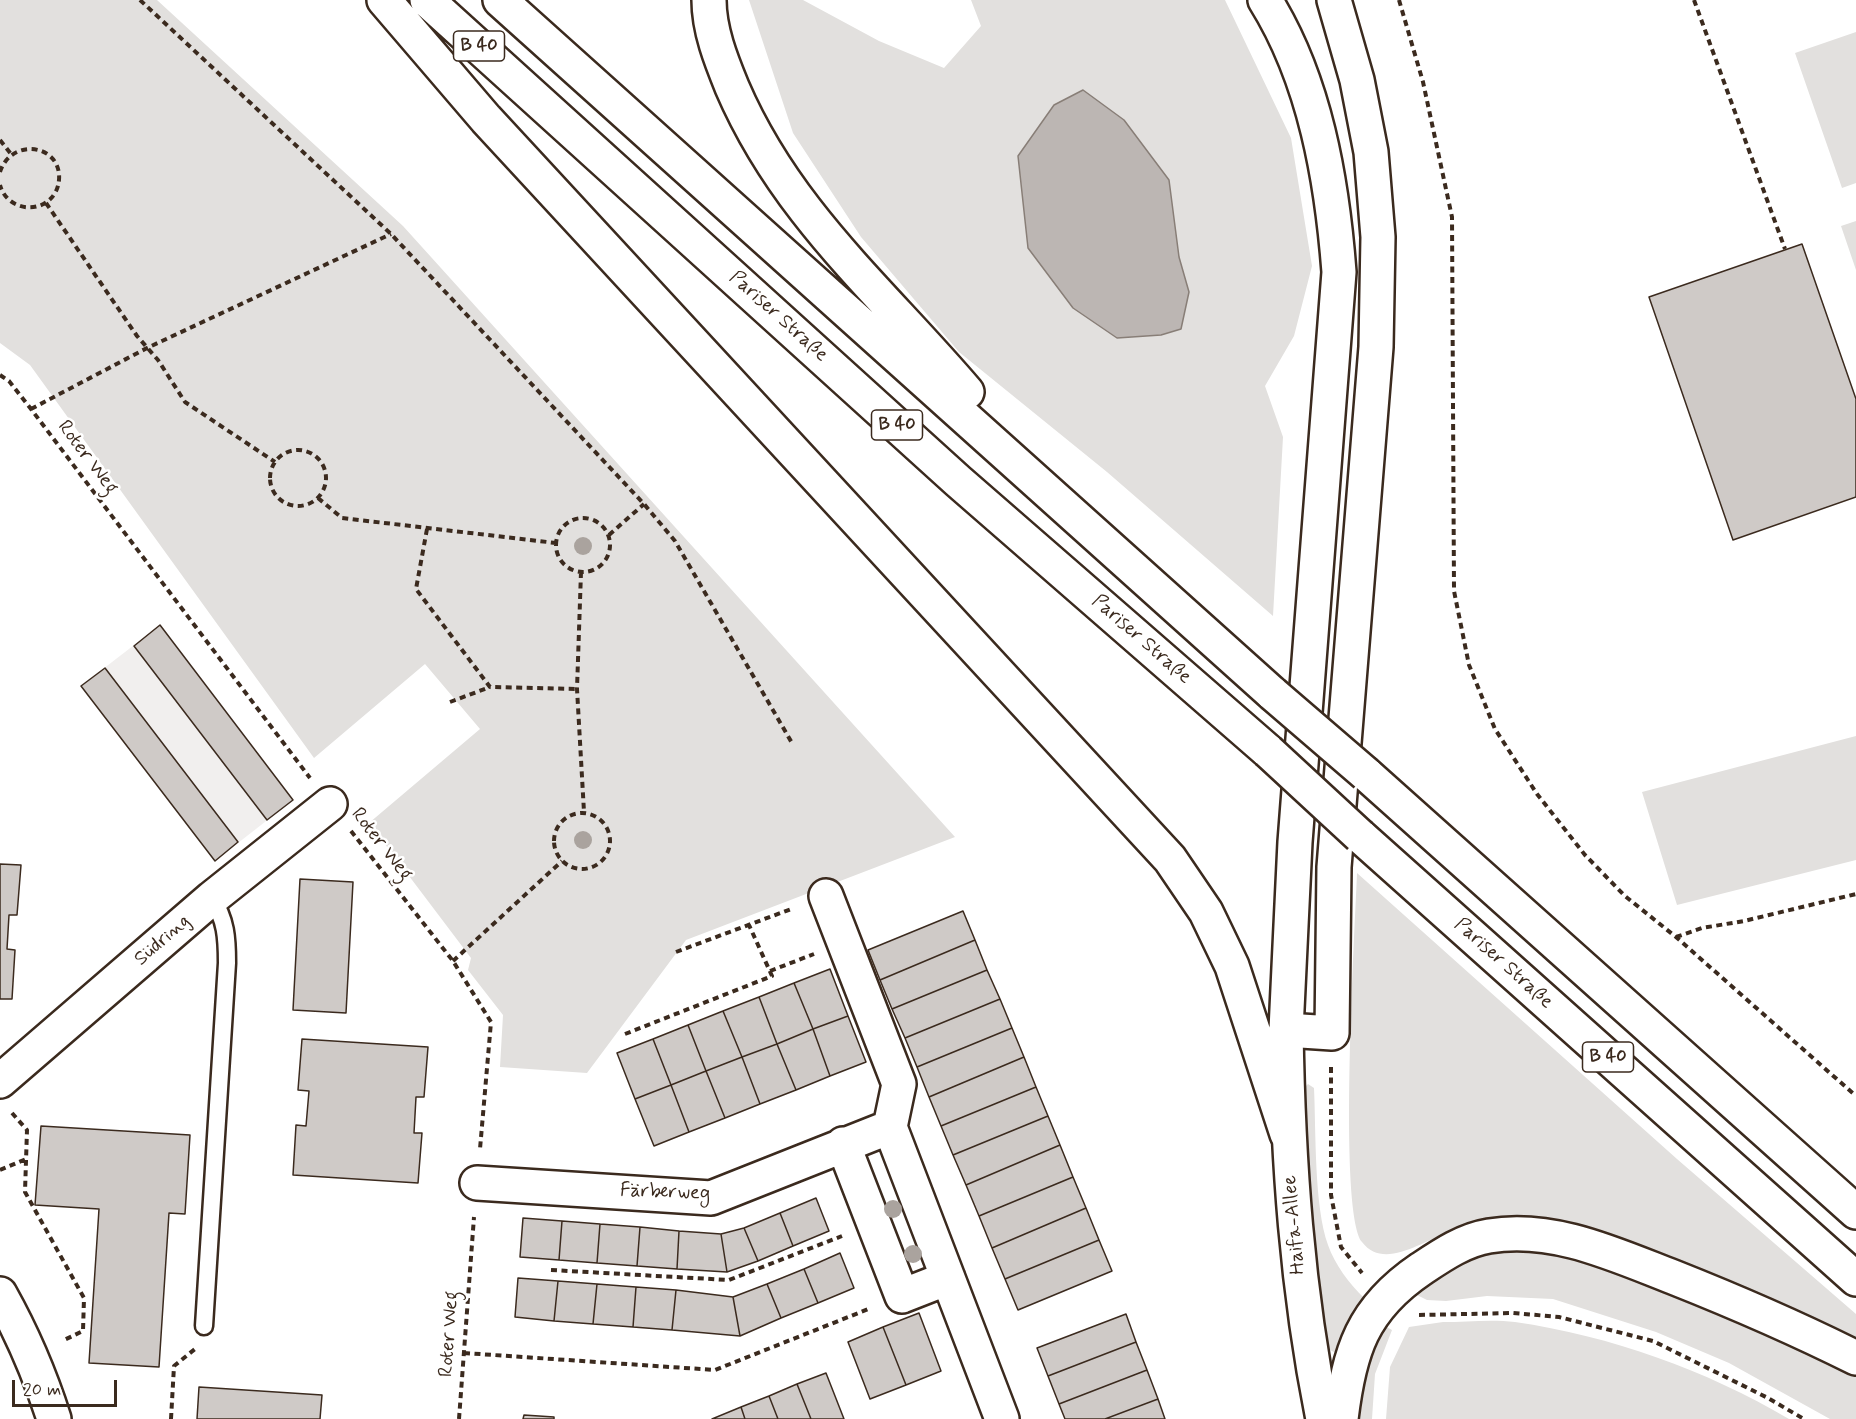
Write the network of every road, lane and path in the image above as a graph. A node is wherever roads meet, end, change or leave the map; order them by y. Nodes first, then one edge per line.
1 (140, 0) edge
2 (384, 0) edge
3 (427, 0) edge
4 (500, 0) edge
5 (709, 0) edge
6 (1265, 0) edge
7 (1334, 0) edge
8 (1399, 0) edge
9 (1694, 0) edge
10 (0, 140) edge
11 (11, 154) junction
12 (0, 171) edge
13 (0, 185) edge
14 (46, 203) junction
15 (391, 234) junction
16 (1785, 249) dead end
17 (147, 348) junction
18 (0, 375) edge
19 (31, 409) junction
20 (275, 462) junction
21 (1055, 496) junction
22 (318, 498) junction
23 (644, 504) junction
24 (427, 529) junction
25 (609, 535) junction
26 (556, 543) junction
27 (581, 572) junction
28 (490, 687) junction
29 (577, 689) junction
30 (450, 702) dead end
31 (792, 743) dead end
32 (330, 804) junction
33 (584, 812) junction
34 (562, 861) junction
35 (1856, 894) edge
36 (826, 896) joint
37 (212, 898) junction
38 (749, 925) junction
39 (1677, 937) junction
40 (676, 952) dead end
41 (815, 953) dead end
42 (453, 961) junction
43 (770, 971) junction
44 (1286, 1030) junction
45 (1332, 1033) junction
46 (625, 1034) dead end
47 (3, 1094) edge
48 (1856, 1096) edge
49 (890, 1126) junction
50 (1287, 1134) junction
51 (843, 1144) junction
52 (26, 1159) junction
53 (0, 1170) edge
54 (477, 1182) junction
55 (1856, 1212) edge
56 (873, 1223) junction
57 (551, 1270) dead end
58 (948, 1278) junction
59 (1856, 1279) edge
60 (0, 1294) edge
61 (902, 1296) junction
62 (1384, 1298) junction
63 (204, 1326) joint
64 (464, 1353) junction
65 (31, 1355) junction
66 (1856, 1358) edge
67 (54, 1419) edge
68 (171, 1419) edge
69 (459, 1419) edge
70 (1002, 1419) edge
71 (1323, 1419) edge
72 (1341, 1419) edge
73 (1804, 1419) edge

1 - 15 path
2 - 50 main road
3 - 59 main road, Pariser Straße / B 40, bridge
4 - 21 main road, B 40
5 - 21 main road
6 - 44 main road, Haifa-Allee
7 - 45 main road
8 - 39 path
9 - 16 path
10 - 11 path
11 - 12 path
11 - 14 path
13 - 14 path
14 - 17 path
15 - 17 path
15 - 23 path
17 - 19 path
17 - 20 path
18 - 19 path, Roter Weg
19 - 32 path, Roter Weg
20 - 22 path
20 - 22 path
21 - 55 main road, B 40, bridge
22 - 24 path
23 - 25 path
23 - 31 path
24 - 26 path
24 - 28 path
25 - 26 path
25 - 27 path
26 - 27 path
27 - 29 path
28 - 29 path
28 - 30 path
29 - 33 path
32 - 37 main road, Südring
32 - 42 path, Roter Weg
33 - 34 path
33 - 34 path
34 - 42 path
35 - 39 path
36 - 38 path
36 - 49 main road
37 - 47 main road, Südring
37 - 63 lane
38 - 40 path
38 - 43 path
39 - 48 path
41 - 43 path
42 - 54 path, Roter Weg
43 - 46 path
44 - 45 main road
44 - 50 main road, Haifa-Allee
45 - 62 path
47 - 52 path
49 - 51 main road, Färberweg
49 - 58 main road
50 - 71 main road, Haifa-Allee
51 - 54 main road, Färberweg
51 - 56 main road
52 - 53 path
52 - 65 path
54 - 64 path, Roter Weg
56 - 57 path
56 - 61 main road
58 - 61 main road
58 - 70 main road
60 - 65 main road
61 - 64 path
62 - 66 main road
62 - 72 main road
62 - 73 path
63 - 68 path
64 - 69 path, Roter Weg
65 - 67 main road

